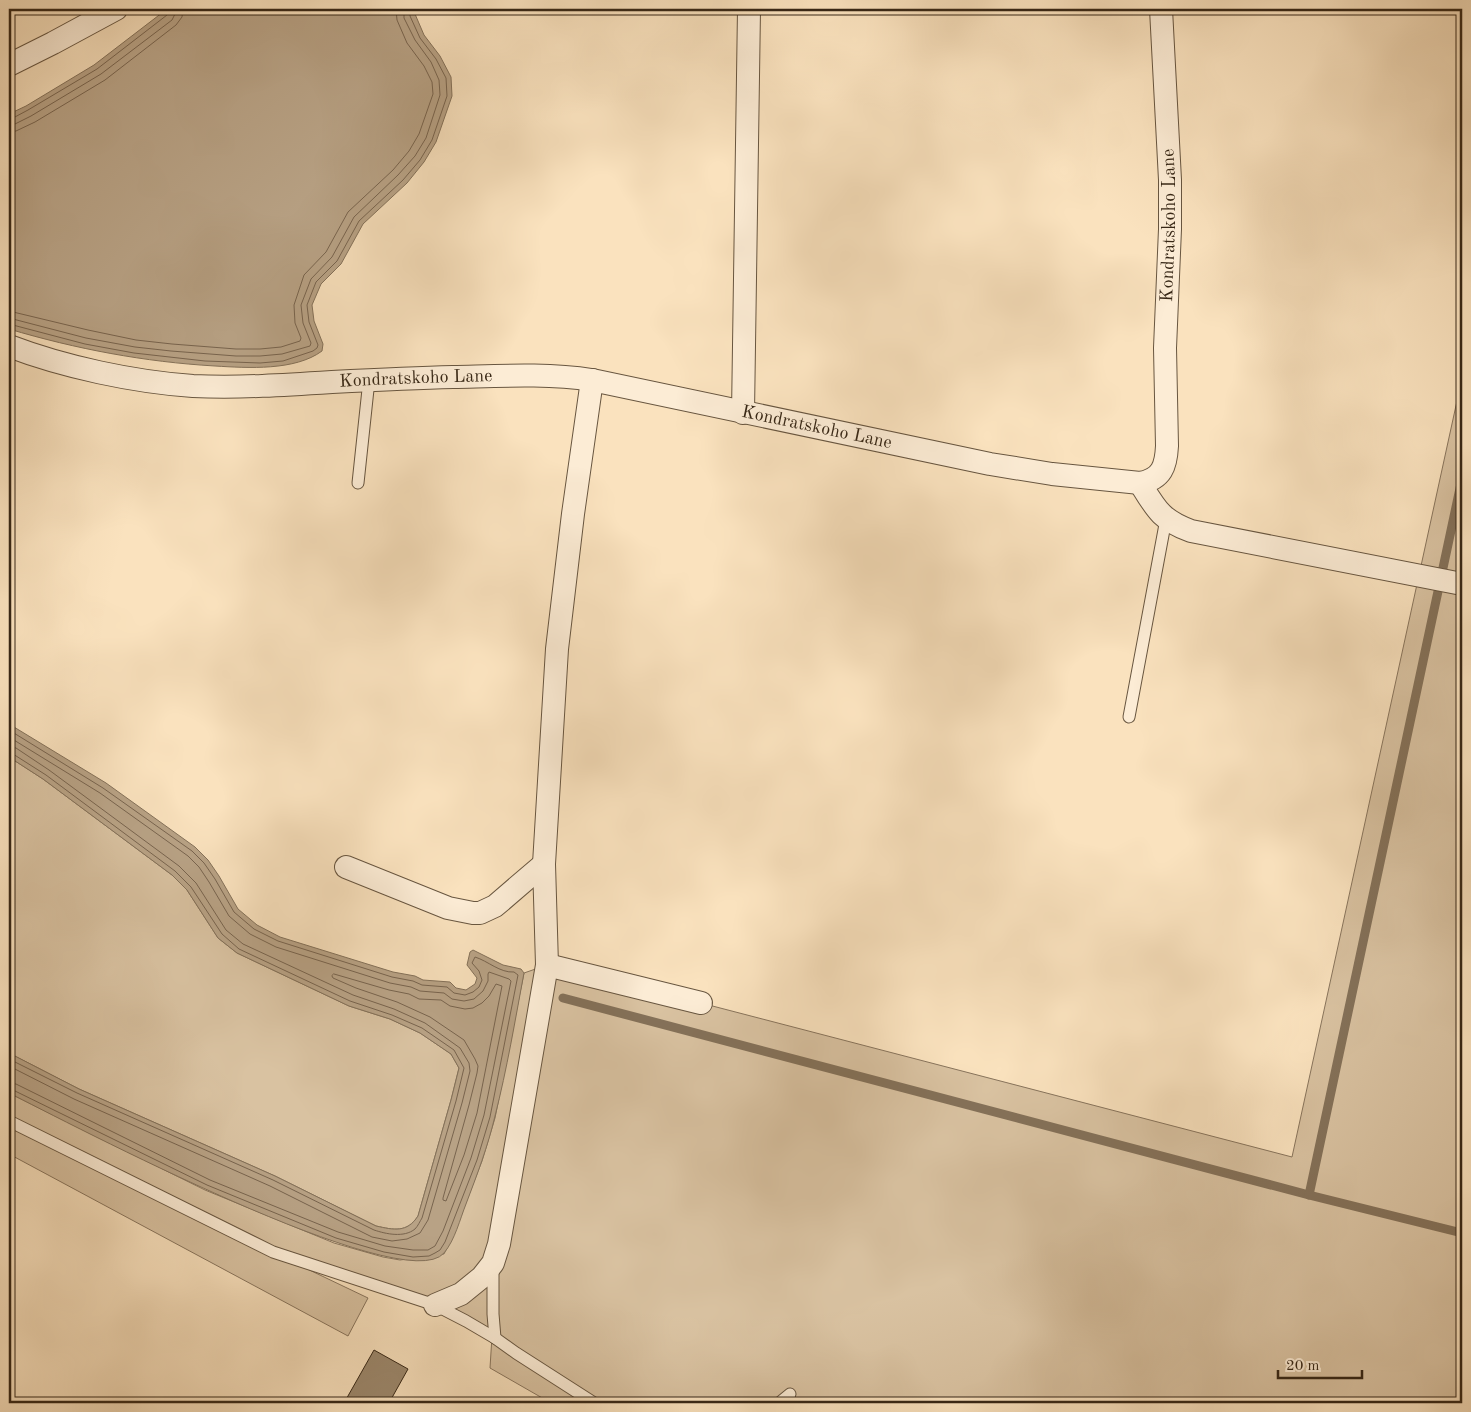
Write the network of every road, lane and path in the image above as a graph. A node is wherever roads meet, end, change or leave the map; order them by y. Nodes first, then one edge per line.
1 (116, 9) edge
2 (749, 9) edge
3 (1161, 9) edge
4 (9, 65) edge
5 (9, 346) edge
6 (369, 380) junction
7 (592, 380) junction
8 (743, 413) junction
9 (358, 483) dead end
10 (1140, 483) junction
11 (1166, 519) junction
12 (1444, 581) edge
13 (1129, 717) dead end
14 (544, 864) junction
15 (346, 866) dead end
16 (547, 965) junction
17 (701, 1003) dead end
18 (9, 1121) edge
19 (493, 1262) junction
20 (435, 1305) junction
21 (495, 1338) junction
22 (790, 1394) dead end
23 (594, 1403) edge
24 (779, 1403) edge

1 - 4 street
2 - 8 street
3 - 10 street, Kondratskoho Lane
5 - 6 street, Kondratskoho Lane
6 - 7 street, Kondratskoho Lane
6 - 9 lane
7 - 8 street, Kondratskoho Lane
7 - 14 street
8 - 10 street, Kondratskoho Lane
10 - 11 street
11 - 12 street
11 - 13 lane
14 - 15 street
14 - 16 street
16 - 17 street
16 - 19 street
18 - 20 lane
19 - 20 street
19 - 21 lane
20 - 21 lane
21 - 23 lane
22 - 24 lane

